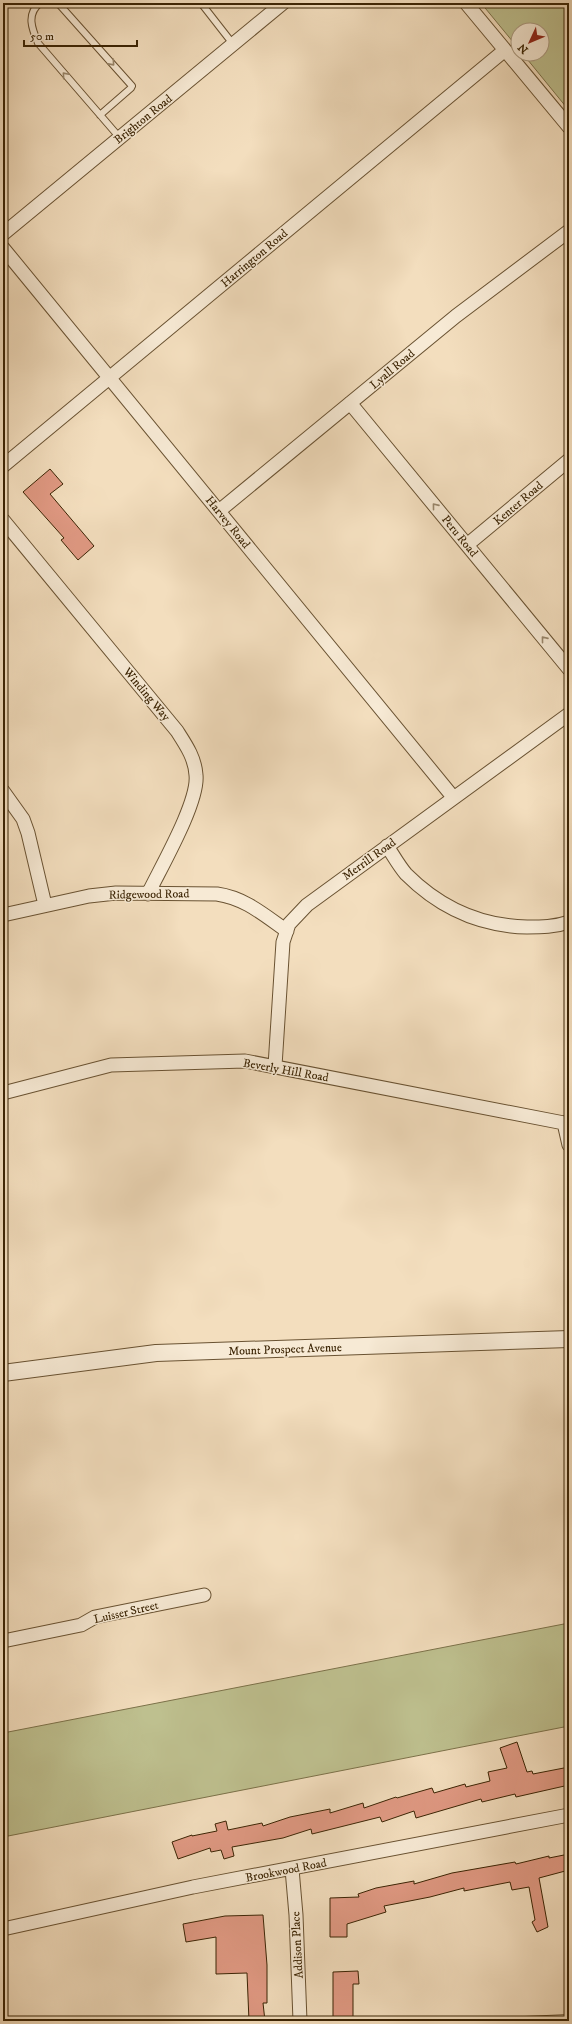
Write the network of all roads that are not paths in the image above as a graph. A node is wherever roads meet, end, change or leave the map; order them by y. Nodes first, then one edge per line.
1 (40, 3) edge
2 (58, 3) edge
3 (201, 3) edge
4 (283, 3) edge
5 (466, 3) edge
6 (234, 44) junction
7 (505, 50) junction
8 (100, 115) junction
9 (569, 127) edge
10 (120, 138) junction
11 (569, 231) edge
12 (3, 234) edge
13 (3, 248) edge
14 (110, 378) junction
15 (350, 403) junction
16 (569, 460) edge
17 (3, 466) edge
18 (219, 511) junction
19 (3, 520) edge
20 (467, 545) junction
21 (569, 669) edge
22 (569, 714) edge
23 (3, 791) edge
24 (453, 797) junction
25 (387, 846) junction
26 (148, 894) junction
27 (45, 905) junction
28 (3, 915) edge
29 (569, 922) edge
30 (287, 931) junction
31 (275, 1066) junction
32 (3, 1093) edge
33 (566, 1124) edge
34 (569, 1145) edge
35 (569, 1339) edge
36 (3, 1373) edge
37 (204, 1595) dead end
38 (3, 1641) edge
39 (569, 1814) edge
40 (292, 1869) junction
41 (3, 1928) edge
42 (569, 2018) edge
43 (300, 2021) edge
44 (505, 2021) edge

8 -> 1 lane
2 -> 8 lane
3 - 6 lane
4 - 6 street, Brighton Road
5 - 7 street
6 - 10 street, Brighton Road
7 - 9 street
7 - 14 street, Harrington Road
8 - 10 lane
10 - 12 street, Brighton Road
11 - 15 street, Lyall Road
13 - 14 street, Harvey Road
14 - 17 street, Harrington Road
14 - 18 street, Harvey Road
15 - 18 street, Lyall Road
20 -> 15 street, Peru Road
16 - 20 street, Kenter Road
18 - 24 street, Harvey Road
19 - 26 street, Winding Way
21 -> 20 street, Peru Road
22 - 24 street, Merrill Road
23 - 27 street
24 - 25 street, Merrill Road
25 - 29 street
25 - 30 street, Merrill Road
26 - 27 street, Ridgewood Road
26 - 30 street, Ridgewood Road
27 - 28 street, Ridgewood Road
30 - 31 street, Merrill Road
31 - 32 street, Beverly Hill Road
31 - 33 street, Beverly Hill Road
33 - 34 street
35 - 36 street, Mount Prospect Avenue
37 - 38 street, Luisser Street
39 - 40 street, Brookwood Road
40 - 41 street, Brookwood Road
40 - 43 street, Addison Place
42 - 44 lane

